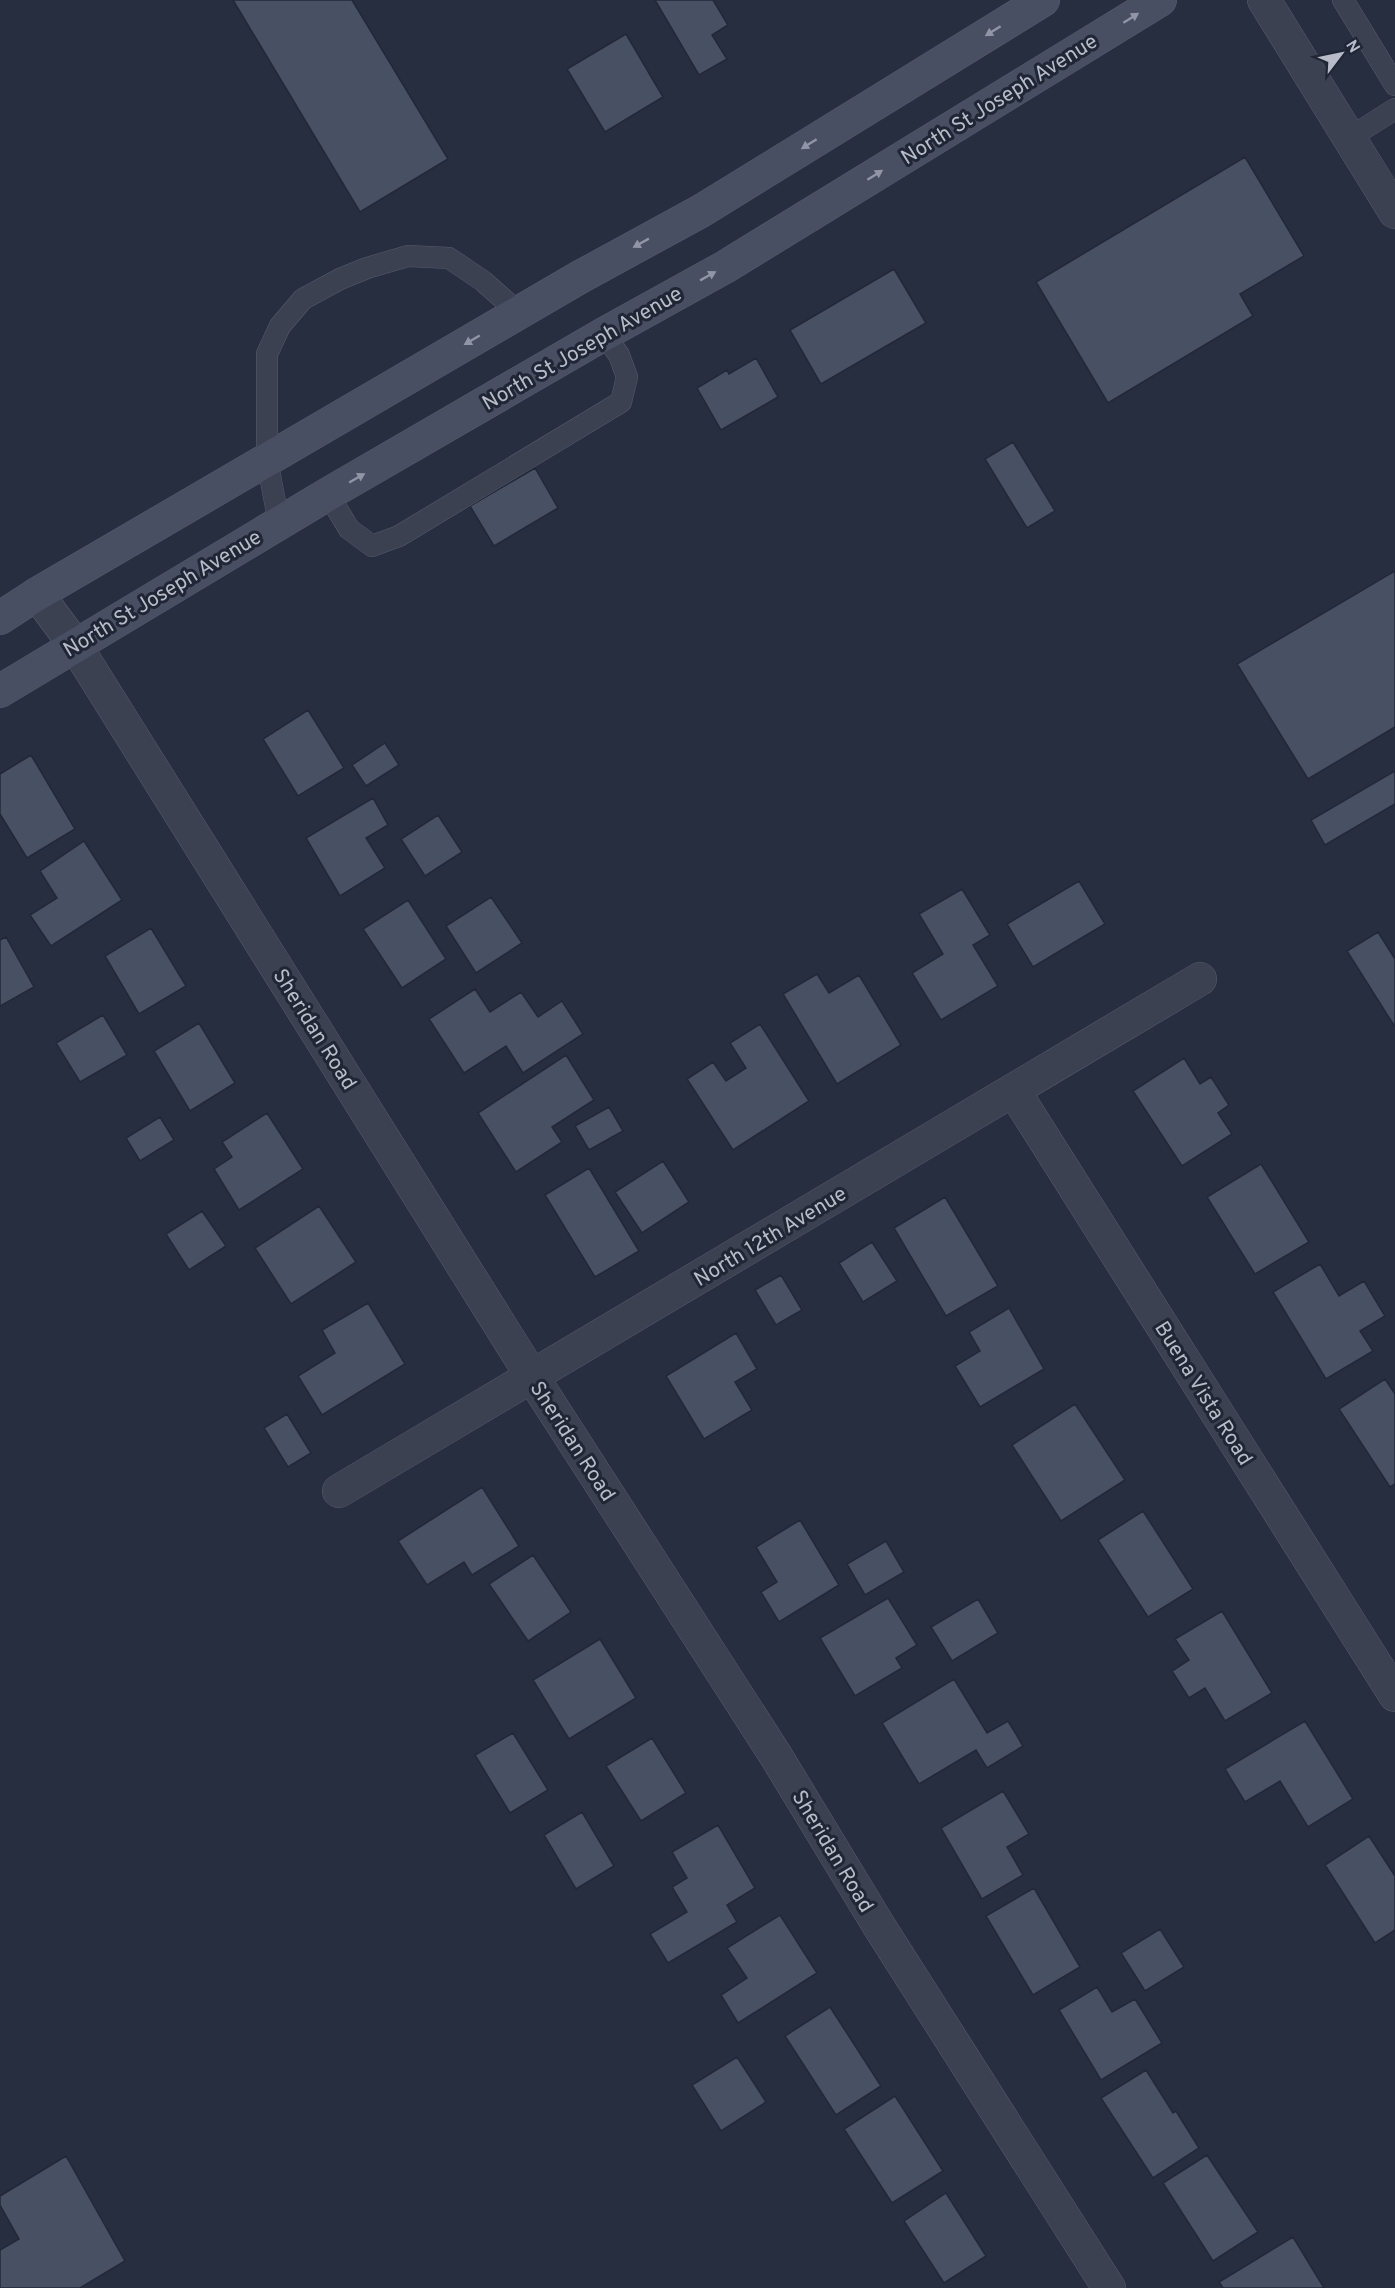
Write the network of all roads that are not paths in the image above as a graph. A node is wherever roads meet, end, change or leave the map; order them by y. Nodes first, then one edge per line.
1 (1043, 0) edge
2 (1160, 0) edge
3 (1264, 0) edge
4 (1343, 0) edge
5 (1395, 84) edge
6 (1395, 109) edge
7 (1349, 138) junction
8 (1395, 212) edge
9 (519, 313) junction
10 (604, 334) junction
11 (267, 460) junction
12 (328, 494) junction
13 (279, 523) junction
14 (37, 594) junction
15 (0, 618) edge
16 (75, 645) junction
17 (0, 691) edge
18 (1200, 979) dead end
19 (1014, 1091) junction
20 (532, 1378) junction
21 (339, 1491) dead end
22 (1395, 1695) edge
23 (1109, 2288) edge

1 -> 9 main road
10 -> 2 main road, North St Joseph Avenue
3 - 7 street
4 - 5 lane
6 - 7 lane
7 - 8 street
9 -> 11 main road
9 - 11 lane
12 -> 10 main road, North St Joseph Avenue
10 - 12 lane
11 - 13 lane
11 - 14 main road
12 - 13 main road, North St Joseph Avenue
13 - 16 main road, North St Joseph Avenue
14 - 15 main road
14 - 16 street, Sheridan Road
16 - 17 main road, North St Joseph Avenue
16 - 20 street, Sheridan Road
18 - 19 street, North 12th Avenue
19 - 20 street, North 12th Avenue
19 - 22 street, Buena Vista Road
20 - 21 street, North 12th Avenue
20 - 23 street, Sheridan Road

